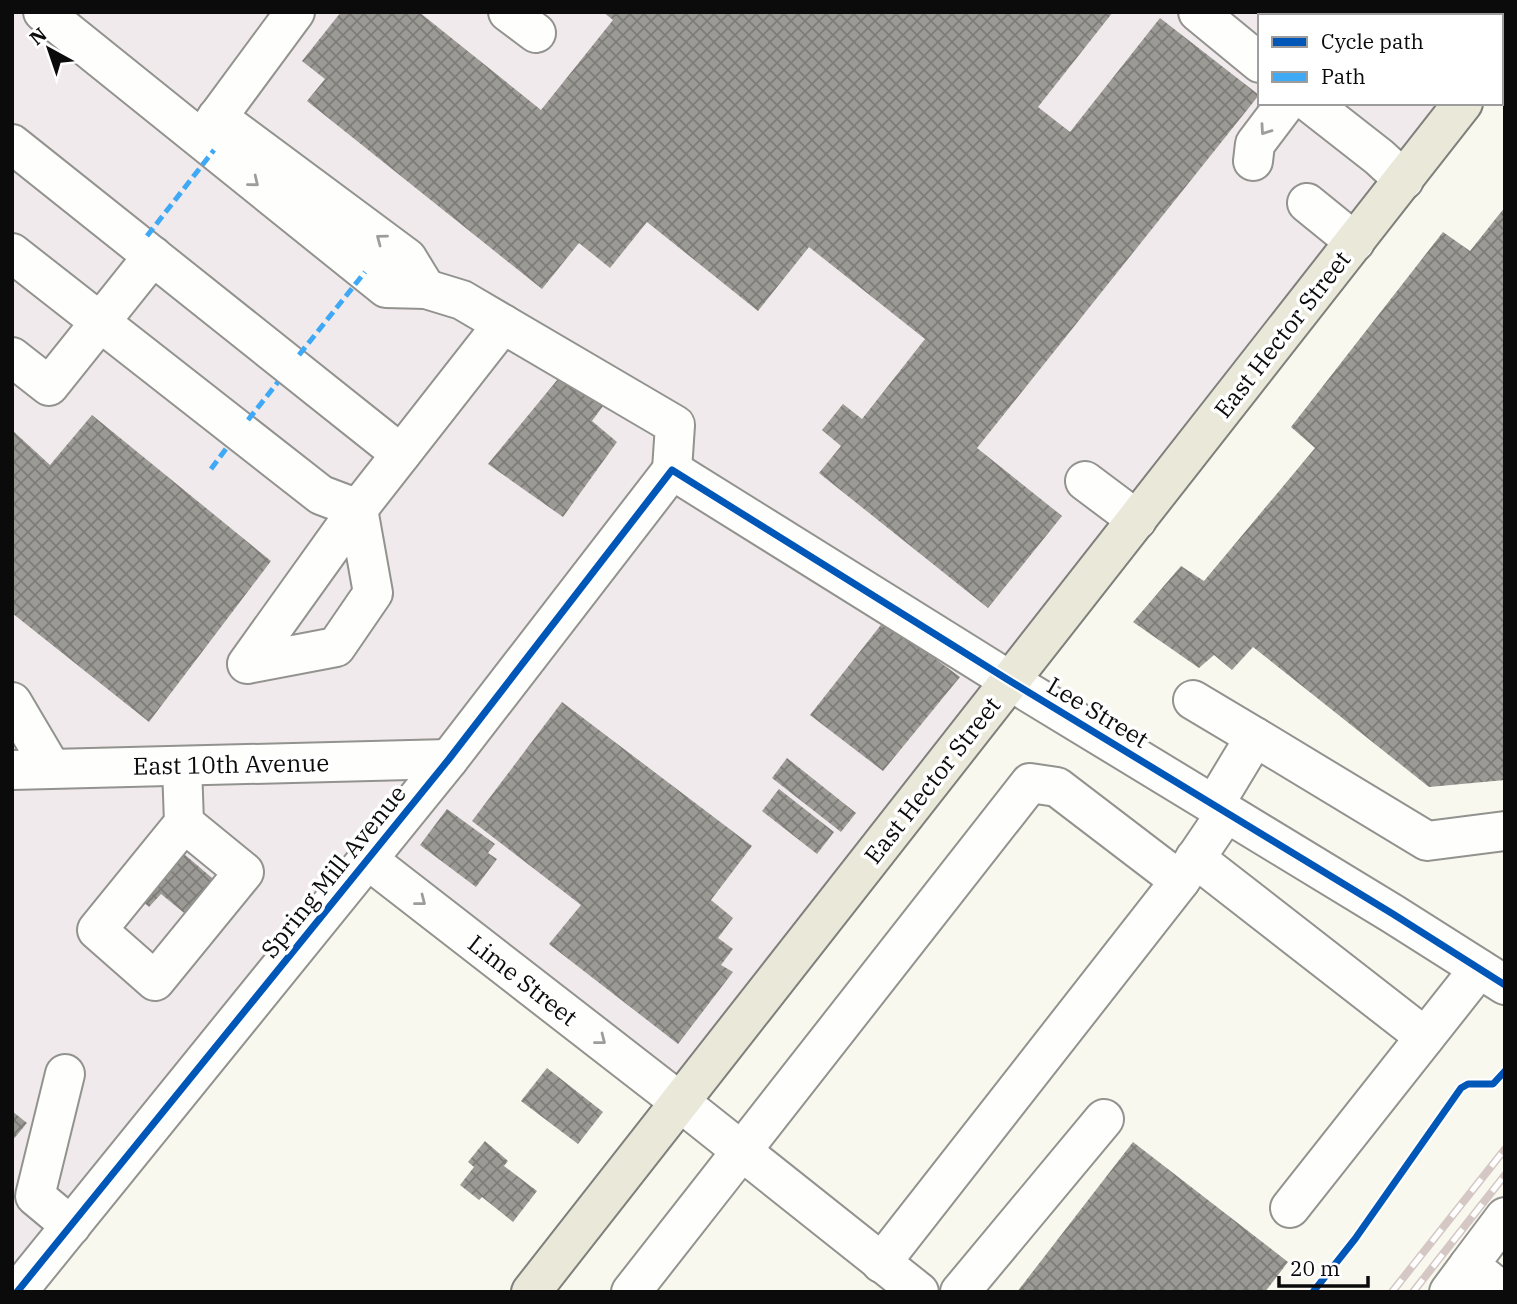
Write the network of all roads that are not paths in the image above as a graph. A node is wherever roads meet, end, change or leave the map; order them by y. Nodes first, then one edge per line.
1 (43, 12) edge
2 (295, 12) edge
3 (1198, 12) edge
4 (1258, 60) edge
5 (1284, 105) edge
6 (1313, 105) edge
7 (1462, 105) edge
8 (209, 129) junction
9 (12, 144) edge
10 (1253, 161) dead end
11 (1404, 180) junction
12 (1307, 203) dead end
13 (1354, 242) junction
14 (12, 253) edge
15 (153, 256) junction
16 (100, 322) junction
17 (503, 324) junction
18 (12, 357) edge
19 (401, 454) junction
20 (672, 470) junction
21 (1085, 481) dead end
22 (1137, 520) junction
23 (1010, 681) junction
24 (1193, 700) dead end
25 (12, 702) edge
26 (1255, 737) junction
27 (449, 759) junction
28 (182, 766) junction
29 (51, 768) junction
30 (12, 770) edge
31 (1220, 809) junction
32 (184, 822) dead end
33 (1505, 831) edge
34 (367, 859) junction
35 (1187, 870) junction
36 (1492, 977) edge
37 (1425, 1037) junction
38 (65, 1074) dead end
39 (680, 1102) junction
40 (1104, 1119) dead end
41 (742, 1150) junction
42 (1290, 1208) dead end
43 (1505, 1217) edge
44 (71, 1226) junction
45 (881, 1263) junction
46 (1459, 1278) edge
47 (18, 1292) edge
48 (531, 1292) edge
49 (631, 1292) edge
50 (919, 1292) edge
51 (960, 1292) edge
52 (1503, 1292) edge

1 - 8 street
2 - 8 street
3 - 4 street
5 -> 10 street
6 - 11 street
7 - 11 main road, East Hector Street
8 - 17 street
9 - 15 street
11 - 13 main road, East Hector Street
12 - 13 street
13 - 22 main road, East Hector Street
14 - 16 street
15 - 16 street
15 - 19 street
16 - 18 street
16 - 19 street
17 - 19 street
17 - 20 street
20 - 23 street, Lee Street
20 - 27 street, Spring Mill Avenue
21 - 22 street
22 - 23 main road, East Hector Street
23 - 31 street, Lee Street
23 - 39 main road, East Hector Street
24 - 26 street
25 - 29 street
26 - 31 street
26 - 33 street
27 - 28 street, East 10th Avenue
27 - 34 street, Spring Mill Avenue
28 - 29 street, East 10th Avenue
28 - 32 street
29 - 30 street, East 10th Avenue
31 - 35 street
31 - 36 street, Lee Street
34 -> 39 street, Lime Street
34 - 44 street, Spring Mill Avenue
35 - 37 street
35 - 41 street
35 - 45 street
36 - 37 street
37 - 42 street
38 - 44 street
39 - 41 street, Lime Street
39 - 48 main road, East Hector Street
40 - 51 street
41 - 45 street, Lime Street
41 - 49 street
43 - 46 street
44 - 47 street, Spring Mill Avenue
45 - 50 street, Lime Street
46 - 52 street

